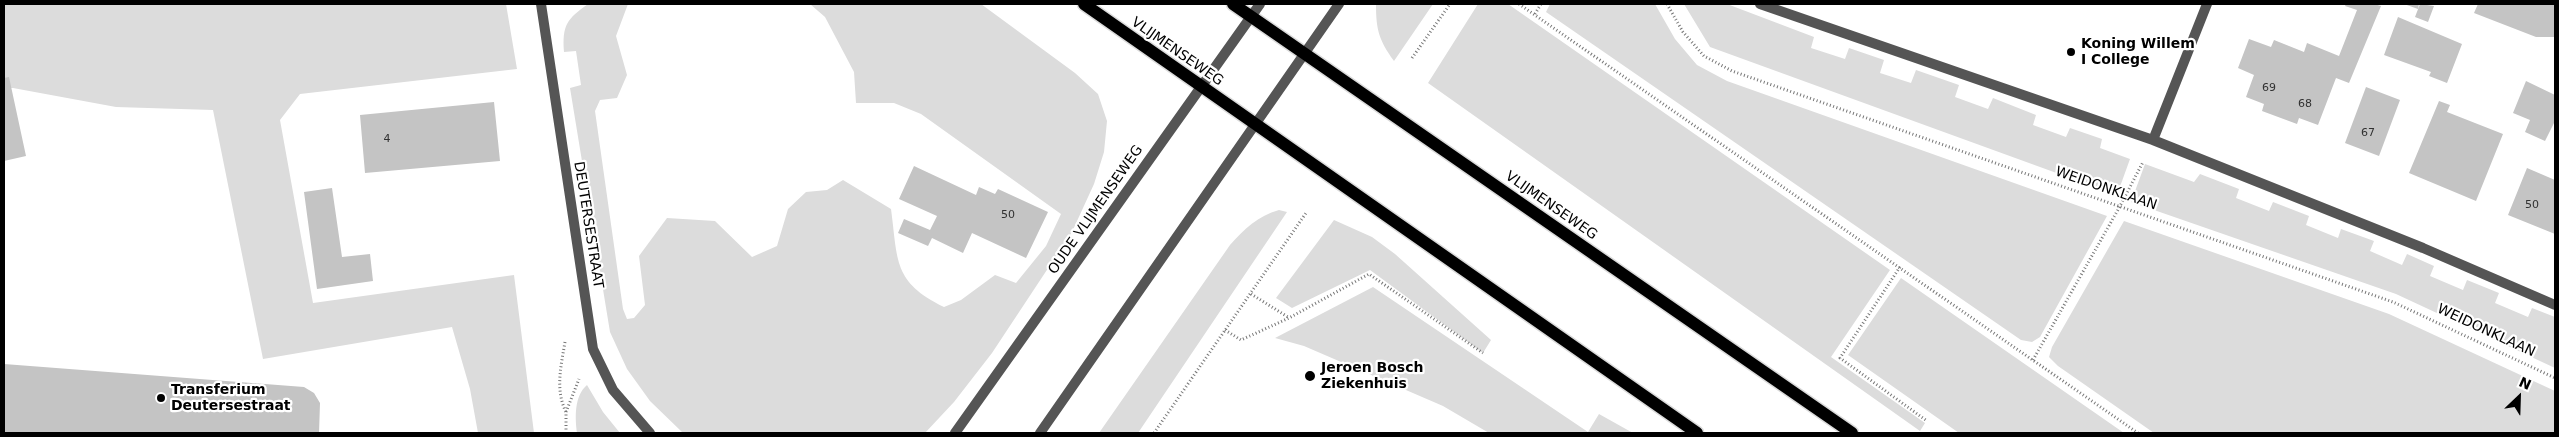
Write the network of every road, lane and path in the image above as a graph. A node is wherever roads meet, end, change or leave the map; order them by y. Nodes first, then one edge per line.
1 (541, 4) edge
2 (1084, 4) edge
3 (1233, 4) edge
4 (1260, 4) edge
5 (1339, 4) edge
6 (1450, 4) edge
7 (1520, 4) edge
8 (1540, 4) edge
9 (1667, 4) edge
10 (1760, 4) edge
11 (2207, 4) edge
12 (1535, 14) junction
13 (1251, 16) junction
14 (1305, 52) junction
15 (1412, 58) dead end
16 (1200, 86) junction
17 (1254, 124) junction
18 (2153, 140) junction
19 (2120, 208) junction
20 (1306, 213) dead end
21 (1900, 267) junction
22 (1251, 294) junction
23 (2555, 306) edge
24 (1289, 318) junction
25 (1226, 330) junction
26 (1483, 352) dead end
27 (2033, 360) junction
28 (2555, 378) edge
29 (566, 412) dead end
30 (1927, 421) dead end
31 (566, 433) edge
32 (650, 433) edge
33 (955, 433) edge
34 (1040, 433) edge
35 (1154, 433) edge
36 (1697, 433) edge
37 (1852, 433) edge
38 (2138, 433) edge

1 - 32 street, DEUTERSESTRAAT
2 - 16 main road, VLIJMENSEWEG
3 - 13 main road, VLIJMENSEWEG
4 - 13 street, OUDE VLIJMENSEWEG
5 - 14 street
6 - 15 path
7 - 12 path
8 - 12 path
9 - 19 path, WEIDONKLAAN
10 - 18 street
11 - 18 street
12 - 21 path
13 - 14 main road, VLIJMENSEWEG
13 - 16 street, OUDE VLIJMENSEWEG
14 - 17 street
14 - 37 main road, VLIJMENSEWEG
16 - 17 main road, VLIJMENSEWEG
16 - 33 street, OUDE VLIJMENSEWEG
17 - 34 street
17 - 36 main road, VLIJMENSEWEG
18 - 19 path
18 - 23 street
19 - 27 path
19 - 28 path, WEIDONKLAAN
20 - 22 path
21 - 27 path
21 - 30 path
22 - 24 path
22 - 25 path
24 - 25 path
24 - 26 path
25 - 35 path
27 - 38 path
29 - 31 path

